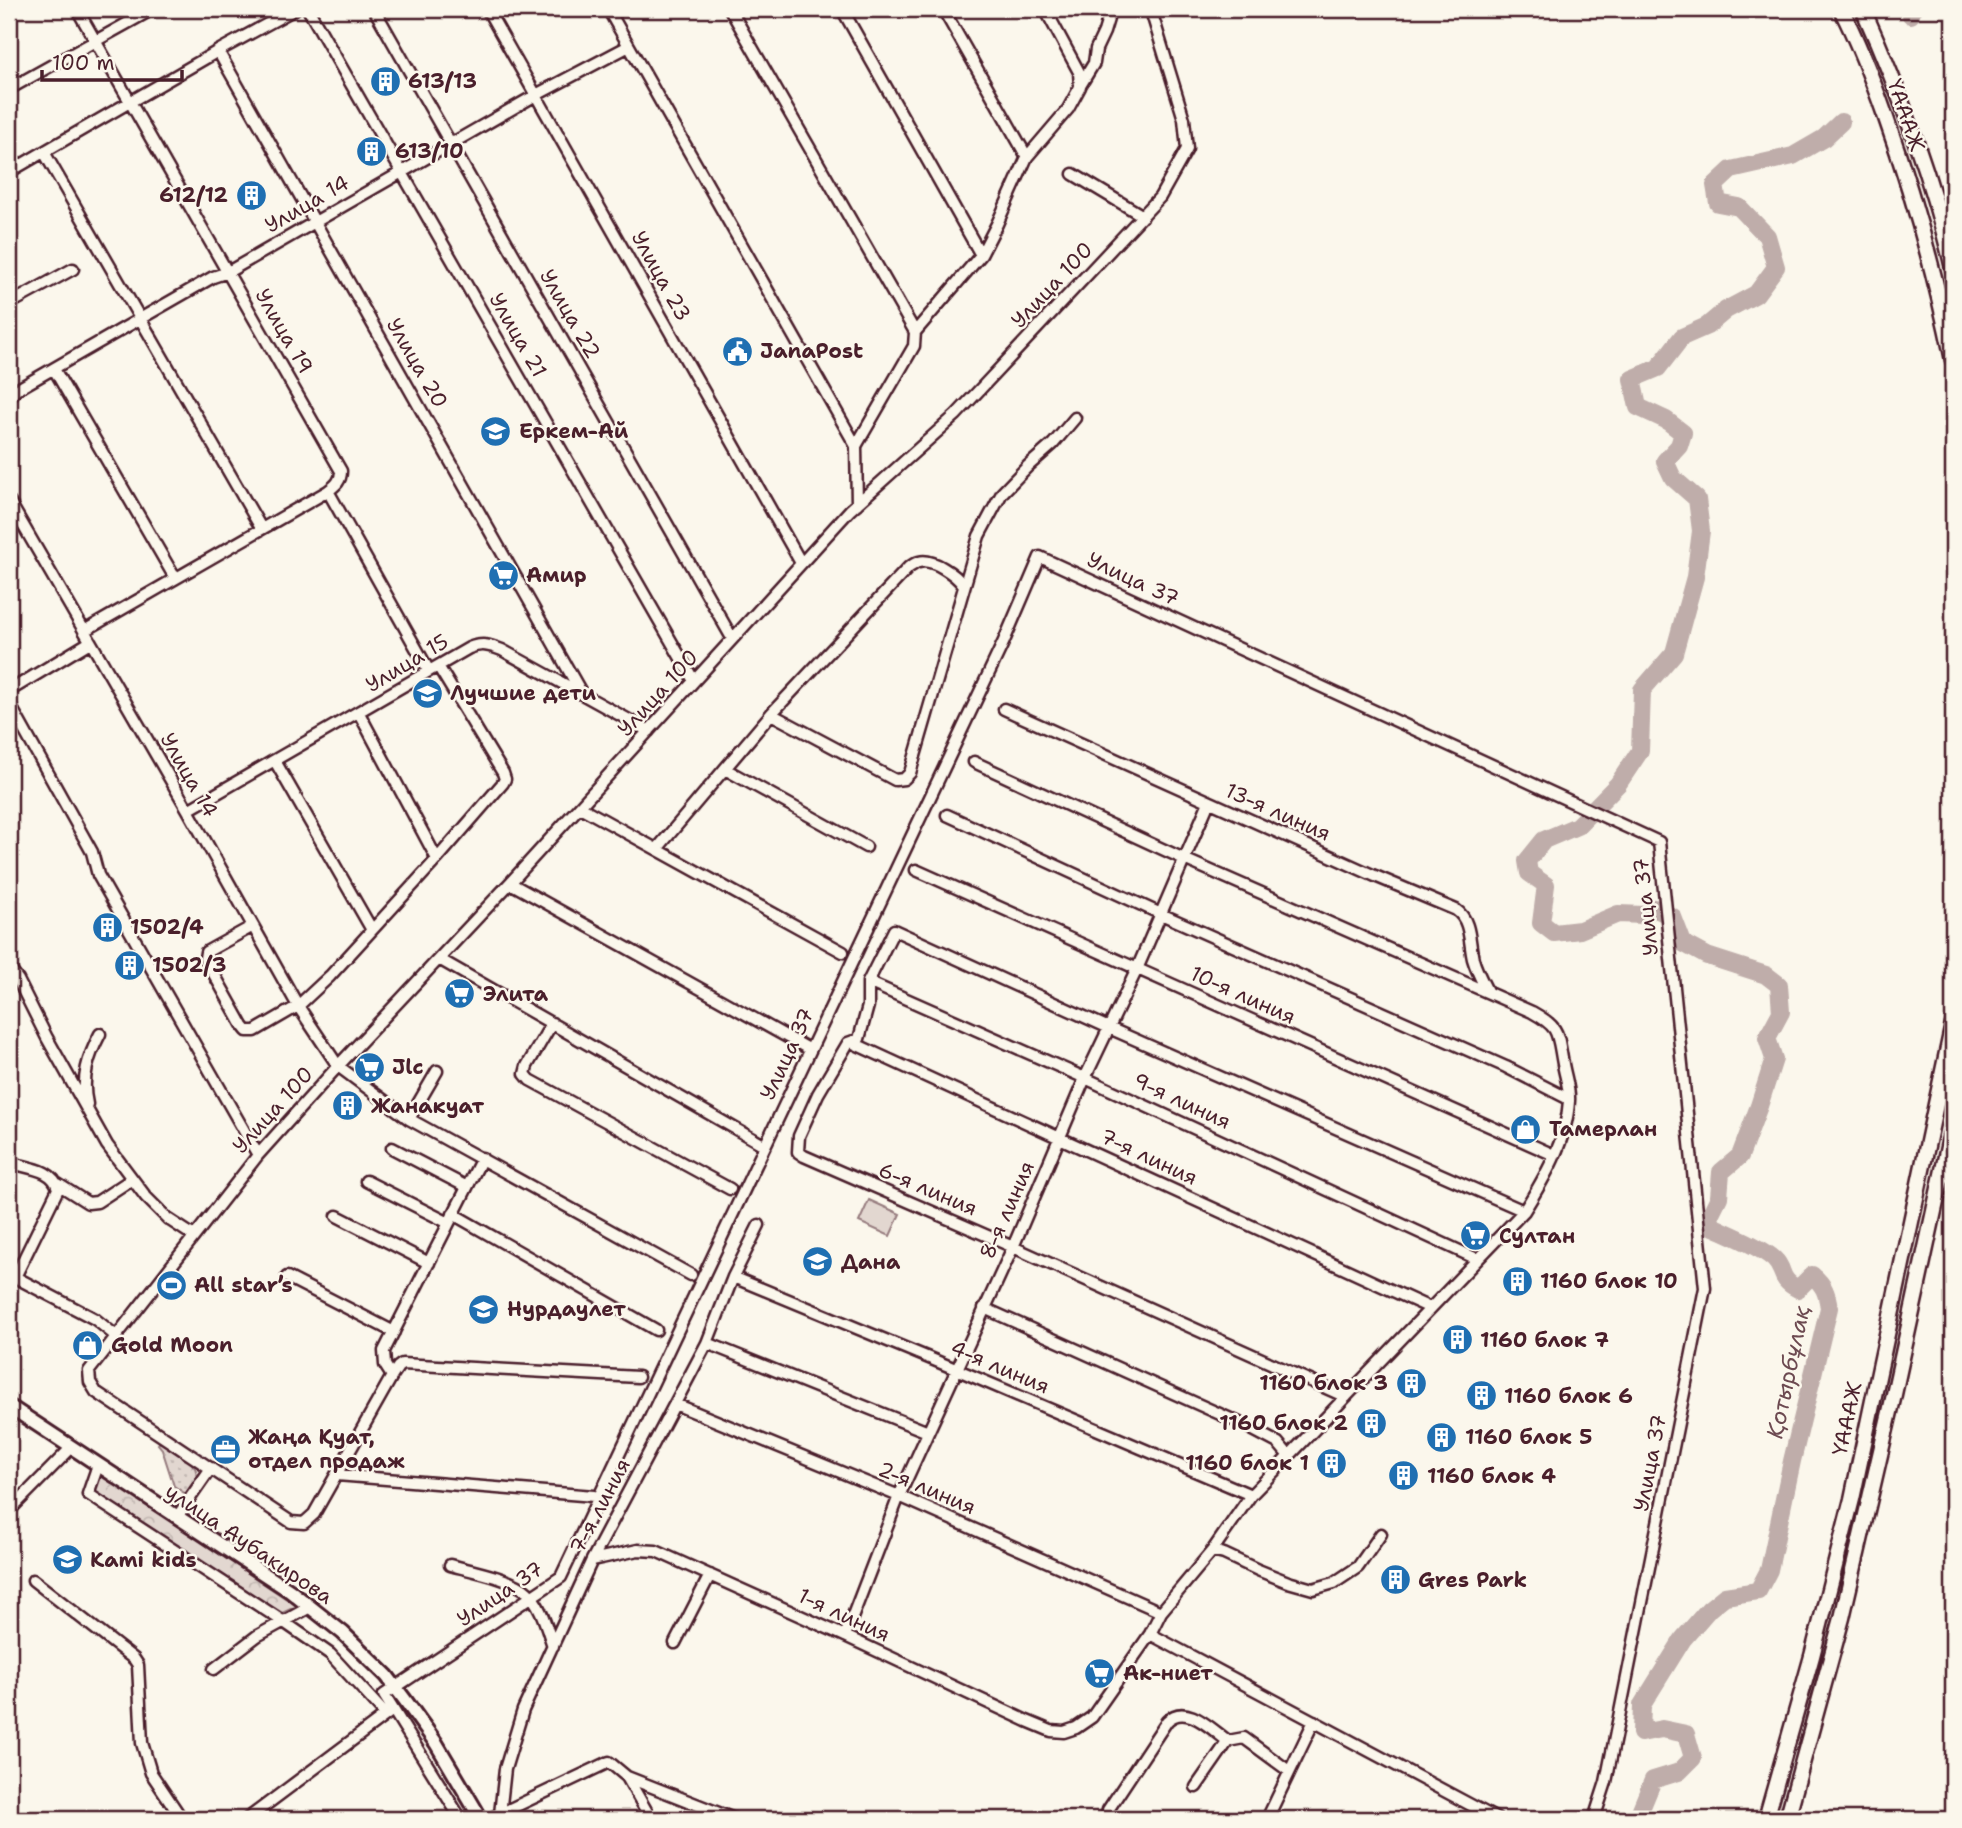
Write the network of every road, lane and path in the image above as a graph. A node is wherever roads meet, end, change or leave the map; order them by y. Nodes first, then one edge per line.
1 (77, 9) edge
2 (153, 9) edge
3 (295, 9) edge
4 (308, 9) edge
5 (374, 9) edge
6 (487, 9) edge
7 (608, 9) edge
8 (730, 9) edge
9 (842, 9) edge
10 (943, 9) edge
11 (1045, 9) edge
12 (1111, 9) edge
13 (1148, 9) edge
14 (1841, 9) edge
15 (1863, 9) edge
16 (96, 41) junction
17 (629, 46) junction
18 (218, 51) junction
19 (1080, 87) junction
20 (9, 89) edge
21 (536, 95) junction
22 (131, 102) junction
23 (451, 143) junction
24 (44, 152) junction
25 (1027, 157) junction
26 (402, 171) junction
27 (9, 172) edge
28 (1073, 174) dead end
29 (1143, 216) junction
30 (315, 221) junction
31 (981, 255) junction
32 (1953, 268) edge
33 (73, 269) dead end
34 (228, 272) junction
35 (10, 302) edge
36 (141, 319) junction
37 (915, 332) junction
38 (1953, 360) edge
39 (54, 369) junction
40 (9, 398) edge
41 (1075, 418) dead end
42 (856, 446) junction
43 (328, 491) junction
44 (9, 501) edge
45 (857, 504) junction
46 (261, 528) junction
47 (801, 563) junction
48 (175, 578) junction
49 (963, 585) junction
50 (84, 631) junction
51 (732, 638) junction
52 (90, 642) junction
53 (434, 669) junction
54 (694, 681) junction
55 (9, 691) edge
56 (582, 694) junction
57 (9, 704) edge
58 (1004, 709) dead end
59 (359, 713) junction
60 (771, 714) junction
61 (649, 731) junction
62 (275, 761) junction
63 (974, 762) dead end
64 (725, 769) junction
65 (1209, 802) junction
66 (580, 807) junction
67 (188, 810) junction
68 (947, 816) dead end
69 (866, 847) dead end
70 (657, 849) junction
71 (438, 859) junction
72 (1184, 859) junction
73 (916, 870) dead end
74 (510, 883) junction
75 (1161, 914) junction
76 (253, 926) junction
77 (372, 930) junction
78 (843, 952) dead end
79 (439, 959) junction
80 (9, 968) edge
81 (1137, 969) junction
82 (868, 982) junction
83 (1487, 991) junction
84 (298, 1006) junction
85 (552, 1023) junction
86 (1953, 1024) edge
87 (1108, 1028) junction
88 (100, 1034) dead end
89 (851, 1042) junction
90 (807, 1048) dead end
91 (338, 1066) junction
92 (437, 1071) dead end
93 (1085, 1077) junction
94 (1569, 1099) junction
95 (90, 1114) junction
96 (409, 1119) junction
97 (1953, 1124) edge
98 (1060, 1138) junction
99 (762, 1144) dead end
100 (392, 1147) dead end
101 (258, 1155) junction
102 (1554, 1155) junction
103 (482, 1158) junction
104 (9, 1162) edge
105 (132, 1179) junction
106 (366, 1181) dead end
107 (58, 1184) junction
108 (467, 1187) junction
109 (730, 1189) dead end
110 (1524, 1211) junction
111 (337, 1216) dead end
112 (451, 1219) junction
113 (760, 1225) dead end
114 (194, 1236) junction
115 (1013, 1247) junction
116 (1477, 1259) junction
117 (429, 1263) junction
118 (691, 1275) dead end
119 (12, 1276) edge
120 (287, 1277) dead end
121 (733, 1278) junction
122 (984, 1308) junction
123 (1430, 1308) junction
124 (656, 1330) dead end
125 (394, 1332) junction
126 (116, 1336) junction
127 (706, 1343) junction
128 (958, 1370) junction
129 (392, 1376) junction
130 (638, 1377) dead end
131 (1346, 1397) junction
132 (676, 1404) junction
133 (9, 1406) edge
134 (928, 1432) junction
135 (71, 1448) junction
136 (1289, 1456) junction
137 (98, 1465) junction
138 (211, 1468) junction
139 (337, 1475) junction
140 (1251, 1495) junction
141 (594, 1496) dead end
142 (899, 1496) junction
143 (9, 1511) edge
144 (177, 1517) junction
145 (1381, 1534) dead end
146 (1212, 1550) junction
147 (592, 1560) junction
148 (450, 1564) dead end
149 (710, 1575) junction
150 (33, 1580) dead end
151 (310, 1607) junction
152 (1161, 1612) junction
153 (284, 1622) junction
154 (1150, 1634) junction
155 (845, 1636) junction
156 (675, 1643) dead end
157 (553, 1646) junction
158 (214, 1669) dead end
159 (405, 1700) junction
160 (386, 1715) junction
161 (1314, 1721) junction
162 (1228, 1741) junction
163 (1289, 1771) junction
164 (627, 1777) junction
165 (1196, 1787) dead end
166 (500, 1814) junction
167 (1269, 1817) edge
168 (182, 1819) edge
169 (247, 1819) edge
170 (461, 1819) edge
171 (481, 1819) edge
172 (489, 1819) edge
173 (651, 1819) edge
174 (734, 1819) edge
175 (1106, 1819) edge
176 (1280, 1819) edge
177 (1497, 1819) edge
178 (1594, 1819) edge
179 (1766, 1819) edge
180 (1787, 1819) edge

1 - 16 street, Улица 19
2 - 16 street
3 - 18 street
4 - 26 street, Улица 21
5 - 23 street, Улица 22
6 - 21 street, Улица 23
7 - 17 street
8 - 37 street
9 - 31 street
10 - 25 street
11 - 19 street
12 - 19 street
13 - 29 street, Улица 100
14 - 38 highway, ҮАААЖ
15 - 32 highway, ҮАААЖ
16 - 20 street
16 - 22 street, Улица 19
17 - 21 street, Улица 14
17 - 42 street
18 - 22 street
18 - 30 street, Улица 20
19 - 25 street
21 - 23 street, Улица 14
21 - 47 street, Улица 23
22 - 24 street
22 - 34 street, Улица 19
23 - 26 street, Улица 14
23 - 51 street, Улица 22
24 - 27 street
24 - 36 street
25 - 31 street
26 - 30 street, Улица 14
26 - 54 street, Улица 21
28 - 29 street
29 - 45 street, Улица 100
30 - 34 street, Улица 14
30 - 56 street, Улица 20
31 - 37 street
33 - 35 street
34 - 36 street, Улица 14
34 - 43 street, Улица 19
36 - 39 street, Улица 14
36 - 46 street
37 - 42 street
39 - 40 street, Улица 14
39 - 48 street
41 - 49 street
42 - 45 street
43 - 46 street
43 - 53 street
44 - 50 street, Улица 14
45 - 47 street, Улица 100
46 - 48 street
47 - 51 street, Улица 100
48 - 50 street
49 - 60 street
49 - 60 street
50 - 52 street, Улица 14
51 - 54 street, Улица 100
52 - 55 street
52 - 67 street, Улица 14
53 - 56 street, Улица 15
53 - 59 street, Улица 15
53 - 71 street
54 - 61 street, Улица 100
56 - 61 street, Улица 15
57 - 101 street
58 - 65 street, 13-я линия
59 - 62 street, Улица 15
59 - 71 street
60 - 64 street
61 - 66 street, Улица 100
62 - 67 street, Улица 15
62 - 77 street
63 - 72 street
64 - 69 street
64 - 70 street
65 - 72 street, 8-я линия
65 - 83 street, 13-я линия
66 - 70 street
66 - 74 street, Улица 100
67 - 76 street, Улица 14
68 - 75 street
70 - 78 street
71 - 77 street
72 - 75 street, 8-я линия
72 - 83 street
73 - 81 street, 10-я линия
74 - 79 street, Улица 100
74 - 90 street
75 - 81 street, 8-я линия
75 - 94 street
76 - 84 street, Улица 14
76 - 84 street
77 - 84 street
79 - 85 street
79 - 91 street, Улица 100
80 - 95 street
81 - 87 street, 8-я линия
81 - 102 street, 10-я линия
82 - 87 street, 6-я линия
82 - 89 street, 6-я линия
82 - 93 street, 9-я линия
83 - 94 street
84 - 91 street, Улица 14
85 - 99 street
85 - 109 street
86 - 179 highway, ҮАААЖ
87 - 93 street, 8-я линия
87 - 110 street
88 - 95 street
89 - 98 street, 7-я линия
89 - 115 street, 6-я линия
91 - 96 street, Улица 14
91 - 101 street, Улица 100
92 - 96 street
93 - 98 street, 8-я линия
93 - 116 street, 9-я линия
94 - 102 street
95 - 105 street
96 - 103 street, Улица 14
97 - 180 highway, ҮАААЖ
98 - 115 street, 8-я линия
98 - 123 street, 7-я линия
100 - 108 street
101 - 114 street, Улица 100
102 - 110 street
103 - 108 street
103 - 118 street, Улица 14
104 - 107 street
105 - 107 street
105 - 114 street
106 - 112 street
107 - 119 street
108 - 112 street
110 - 116 street
111 - 117 street
112 - 117 street
112 - 124 street
113 - 121 street, 7-я линия
114 - 126 street, Улица 100
115 - 122 street, 8-я линия
115 - 131 street, 6-я линия
116 - 123 street
117 - 125 street
119 - 126 street
120 - 125 street
121 - 127 street, 7-я линия
121 - 128 street, 4-я линия
122 - 128 street, 8-я линия
122 - 136 street
123 - 131 street
125 - 129 street
126 - 138 street, Улица 100
127 - 132 street, 7-я линия
127 - 134 street
128 - 134 street, 8-я линия
128 - 140 street, 4-я линия
129 - 130 street
129 - 139 street
131 - 136 street
132 - 142 street, 2-я линия
132 - 147 street, 7-я линия
133 - 135 main road, улица Аубакирова
134 - 142 street, 8-я линия
135 - 137 main road, улица Аубакирова
135 - 143 street
136 - 140 street
137 - 144 main road, улица Аубакирова
137 - 153 street
138 - 139 street
138 - 144 street
139 - 141 street
140 - 146 street
142 - 152 street, 2-я линия
142 - 155 street, 8-я линия
144 - 151 main road, улица Аубакирова
145 - 146 street
146 - 152 street
147 - 149 street, 1-я линия
147 - 157 street, 7-я линия
148 - 157 street
149 - 155 street, 1-я линия
149 - 156 street
150 - 168 street
151 - 153 street
151 - 159 main road, улица Аубакирова
152 - 154 street
153 - 158 street
153 - 160 street
154 - 155 street, 1-я линия
154 - 161 street
157 - 166 street, 7-я линия
159 - 160 street
159 - 171 main road, улица Аубакирова
160 - 169 street
161 - 163 street
161 - 177 street
162 - 163 street
162 - 165 street
162 - 175 street
163 - 167 street
164 - 166 street
164 - 173 street
164 - 174 street
166 - 172 street
167 - 176 street
170 - 178 street, Улица 37

